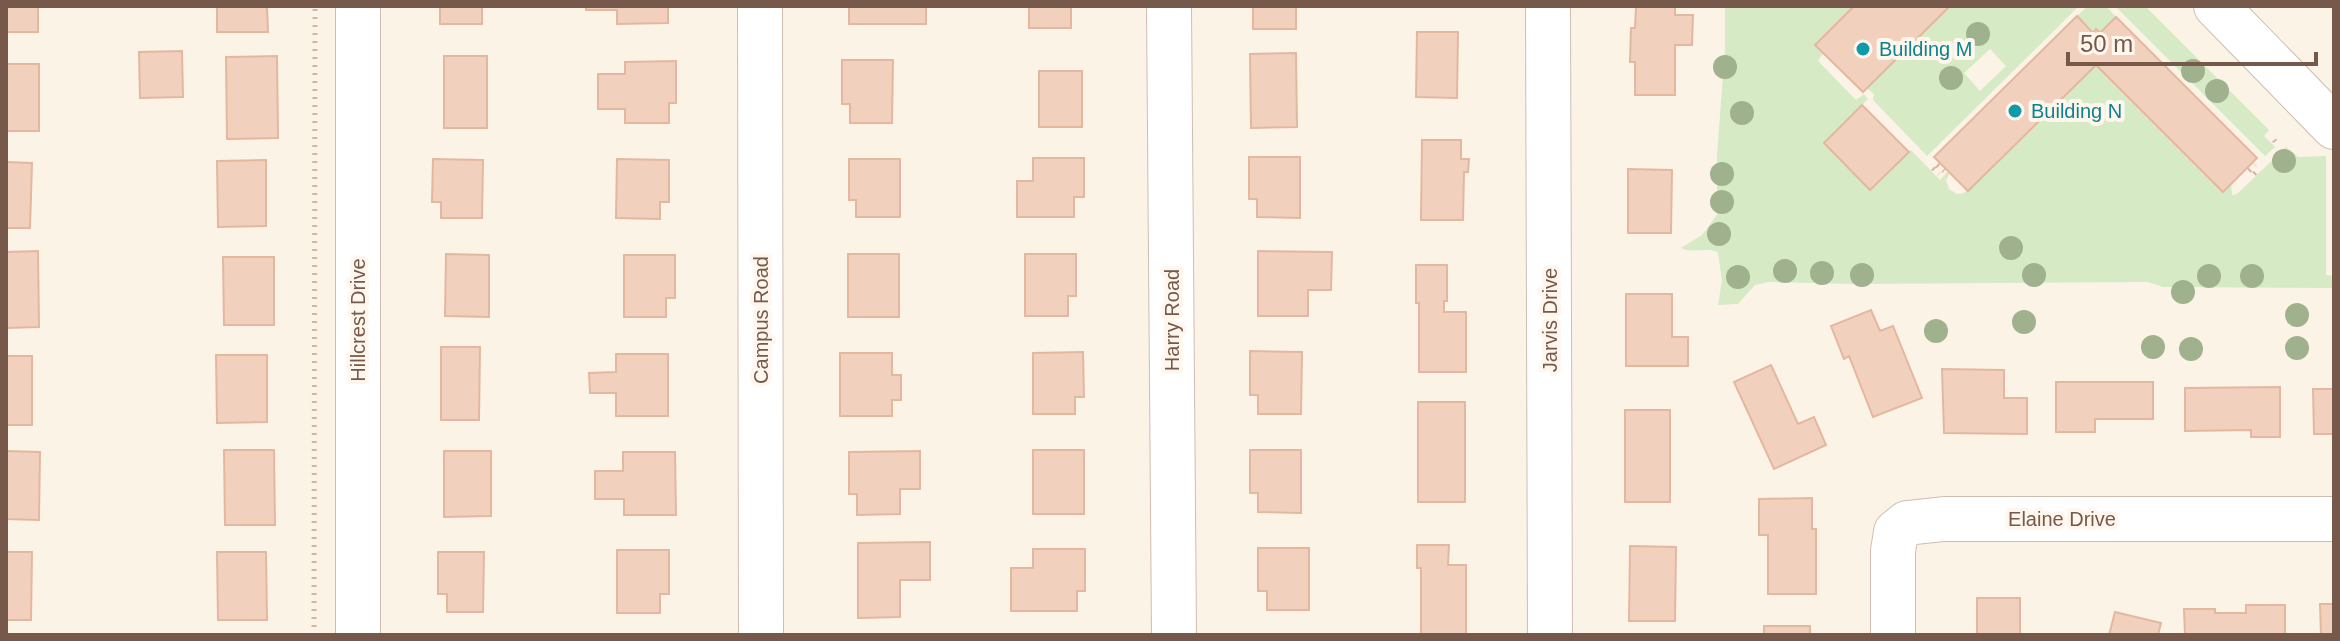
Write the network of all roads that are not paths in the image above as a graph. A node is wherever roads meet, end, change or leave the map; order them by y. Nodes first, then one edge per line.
1 (358, 6) edge
2 (760, 6) edge
3 (1169, 6) edge
4 (1548, 6) edge
5 (2216, 6) edge
6 (2334, 127) edge
7 (2334, 519) edge
8 (358, 635) edge
9 (761, 635) edge
10 (1174, 635) edge
11 (1550, 635) edge
12 (1893, 635) edge

1 - 8 street, Hillcrest Drive
2 - 9 street, Campus Road
3 - 10 street, Harry Road
4 - 11 street, Jarvis Drive
5 - 6 street
7 - 12 street, Elaine Drive

